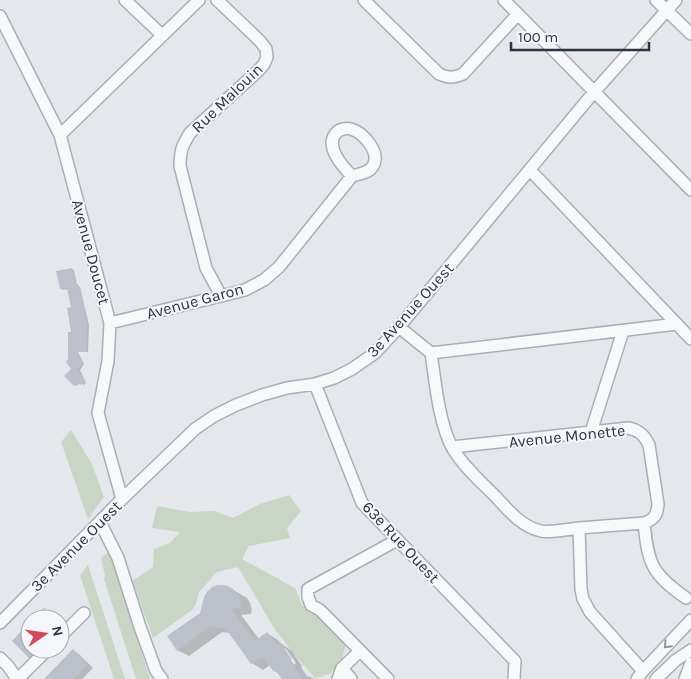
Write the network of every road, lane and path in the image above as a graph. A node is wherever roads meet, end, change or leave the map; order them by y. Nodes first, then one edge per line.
1 (125, 0) edge
2 (199, 0) edge
3 (218, 0) edge
4 (364, 0) edge
5 (504, 0) edge
6 (656, 0) edge
7 (676, 0) edge
8 (666, 11) junction
9 (518, 14) junction
10 (0, 16) edge
11 (691, 34) edge
12 (162, 35) junction
13 (594, 92) junction
14 (60, 135) junction
15 (530, 170) junction
16 (352, 176) dead end
17 (691, 190) edge
18 (221, 296) junction
19 (110, 323) junction
20 (677, 324) junction
21 (399, 327) junction
22 (623, 331) junction
23 (691, 339) edge
24 (431, 352) junction
25 (315, 384) junction
26 (590, 432) junction
27 (452, 447) junction
28 (122, 499) junction
29 (100, 522) junction
30 (644, 523) junction
31 (579, 528) junction
32 (397, 540) junction
33 (686, 598) dead end
34 (84, 613) dead end
35 (691, 620) edge
36 (0, 623) edge
37 (70, 627) edge
38 (691, 650) edge
39 (360, 651) junction
40 (0, 658) edge
41 (38, 659) edge
42 (691, 663) edge
43 (640, 675) edge
44 (339, 676) edge
45 (18, 679) edge
46 (162, 679) edge
47 (351, 679) edge
48 (388, 679) edge
49 (514, 679) edge
50 (656, 679) edge
51 (685, 679) edge

1 - 12 street
2 - 12 street
3 - 18 street, Rue Malouin
4 - 9 street
5 - 9 street
6 - 8 street
7 - 8 street, 3e Avenue Ouest
8 - 11 street
8 - 13 street, 3e Avenue Ouest
9 - 13 street
10 - 14 street, Avenue Doucet
12 - 14 street
13 - 15 street, 3e Avenue Ouest
13 - 17 street
14 - 19 street, Avenue Doucet
15 - 20 street
15 - 21 street, 3e Avenue Ouest
16 - 18 street, Avenue Garon
18 - 19 street, Avenue Garon
19 - 28 street, Avenue Doucet
20 - 22 street
20 - 23 street
21 - 24 street
21 - 25 street, 3e Avenue Ouest
22 - 24 street
22 - 26 street
24 - 27 street
25 - 28 street, 3e Avenue Ouest
25 - 32 street, 63e Rue Ouest
26 - 27 street, Avenue Monette
26 - 30 street, Avenue Monette
27 - 31 street
28 - 29 street, 3e Avenue Ouest
29 - 36 street, 3e Avenue Ouest
29 - 46 street
30 - 31 street
30 - 33 street
31 - 43 street
32 - 39 street
32 - 49 street, 63e Rue Ouest
34 - 37 street
35 -> 43 street
38 - 50 street
39 - 44 street
39 - 48 street
40 - 45 street
41 - 45 street
42 - 51 street
44 - 47 street

